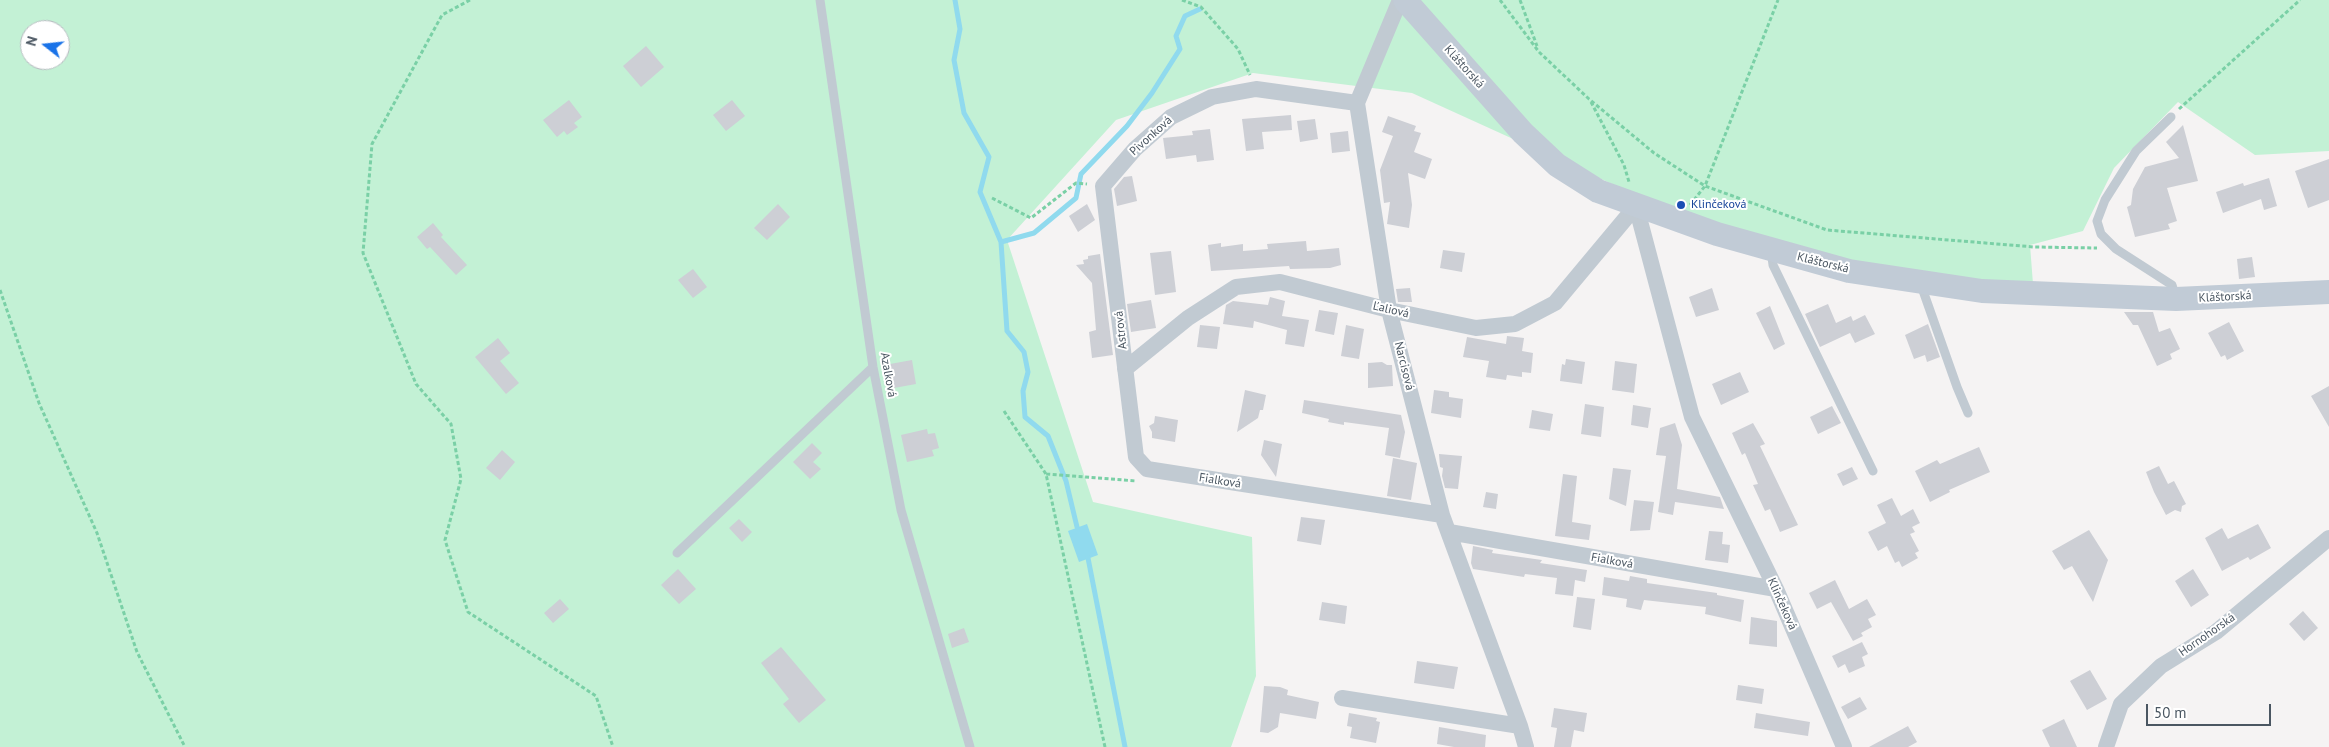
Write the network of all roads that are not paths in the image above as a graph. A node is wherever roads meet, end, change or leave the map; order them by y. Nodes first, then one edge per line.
1 (820, 0) edge
2 (1400, 0) edge
3 (1405, 0) edge
4 (1357, 103) junction
5 (2171, 116) road end
6 (1103, 186) joint
7 (1636, 206) junction
8 (1771, 250) junction
9 (1920, 282) junction
10 (2329, 292) edge
11 (2176, 299) junction
12 (1389, 310) junction
13 (873, 367) junction
14 (1125, 369) junction
15 (1968, 413) dead end
16 (1873, 471) dead end
17 (1145, 475) joint
18 (1442, 515) junction
19 (1449, 532) junction
20 (2329, 538) edge
21 (677, 553) dead end
22 (1776, 589) junction
23 (1342, 698) dead end
24 (1520, 726) junction
25 (970, 747) edge
26 (1526, 747) edge
27 (1844, 747) edge
28 (2106, 747) edge

1 - 13 lane, Azalková
2 - 4 street
3 - 7 street, Kláštorská
4 - 6 street, Pivonková
4 - 12 street, Narcisová
5 - 11 lane
6 - 14 street, Astrová
7 - 8 street, Kláštorská
7 - 12 street, Ľaliová
7 - 22 street, Klinčeková
8 - 9 street, Kláštorská
8 - 16 lane
9 - 11 street, Kláštorská
9 - 15 lane
10 - 11 street, Kláštorská
12 - 14 street, Ľaliová
12 - 18 street, Narcisová
13 - 21 lane
13 - 25 lane, Azalková
14 - 17 street, Astrová
17 - 18 street, Fialková
18 - 19 street, Narcisová
19 - 22 street, Fialková
19 - 24 street, Narcisová
20 - 28 street, Hornohorská
22 - 27 street, Klinčeková
23 - 24 street
24 - 26 street, Narcisová

